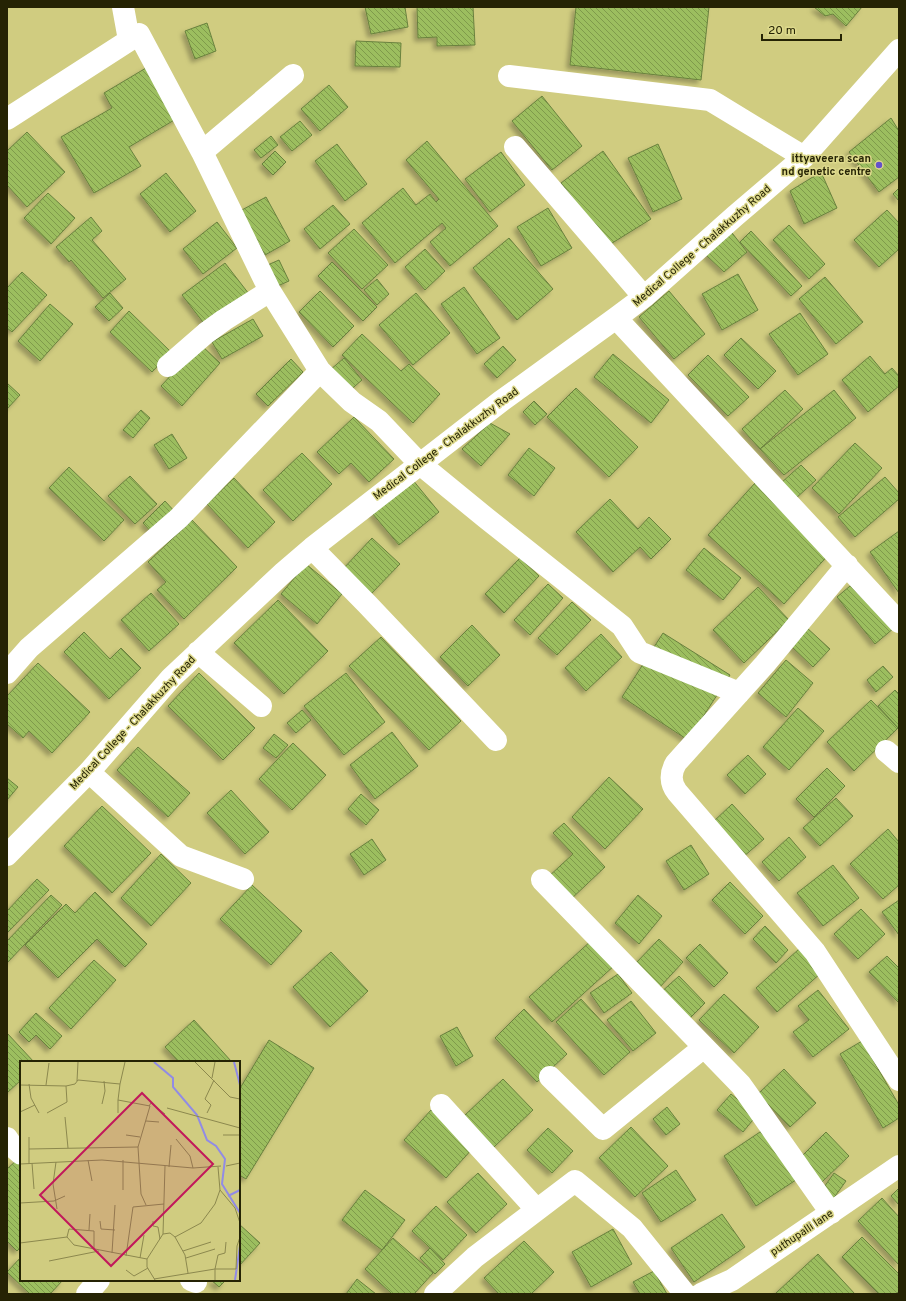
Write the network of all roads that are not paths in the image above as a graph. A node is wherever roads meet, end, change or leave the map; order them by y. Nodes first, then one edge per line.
1 (123, 7) edge
2 (129, 40) junction
3 (899, 50) edge
4 (293, 75) dead end
5 (509, 76) dead end
6 (7, 119) edge
7 (515, 147) dead end
8 (202, 152) junction
9 (804, 157) junction
10 (270, 291) junction
11 (644, 297) junction
12 (616, 318) junction
13 (168, 366) dead end
14 (320, 371) junction
15 (420, 464) junction
16 (312, 548) junction
17 (847, 565) junction
18 (899, 622) edge
19 (198, 652) junction
20 (7, 673) edge
21 (739, 693) junction
22 (261, 706) dead end
23 (496, 740) dead end
24 (89, 772) junction
25 (7, 855) edge
26 (243, 879) dead end
27 (542, 880) dead end
28 (704, 1047) junction
29 (550, 1077) dead end
30 (899, 1080) edge
31 (441, 1105) dead end
32 (7, 1138) edge
33 (20, 1153) edge
34 (899, 1166) edge
35 (537, 1210) junction
36 (831, 1213) junction
37 (99, 1281) edge
38 (727, 1287) edge
39 (87, 1294) edge
40 (435, 1294) edge
41 (685, 1294) edge
42 (701, 1294) edge

1 - 2 street
2 - 6 street
2 - 8 street
3 - 9 street, Medical College - Chalakkuzhy Road
4 - 8 street
5 - 9 street
7 - 11 street
8 - 10 street
9 - 11 street, Medical College - Chalakkuzhy Road
10 - 13 street
10 - 14 street
11 - 12 street, Medical College - Chalakkuzhy Road
12 - 15 street, Medical College - Chalakkuzhy Road
12 - 17 street
14 - 15 street
14 - 20 street
15 - 16 street, Medical College - Chalakkuzhy Road
15 - 21 street
16 - 19 street, Medical College - Chalakkuzhy Road
16 - 23 street
17 - 18 street
17 - 21 street
19 - 22 street
19 - 24 street, Medical College - Chalakkuzhy Road
21 - 30 street
24 - 25 street, Medical College - Chalakkuzhy Road
24 - 26 street
27 - 28 street
28 - 29 street
28 - 36 street
31 - 35 street
32 - 33 street
34 - 36 street, puthupalli lane
35 - 40 street
35 - 41 street
36 - 38 street, puthupalli lane
37 - 39 street
38 - 42 street, puthupalli lane

